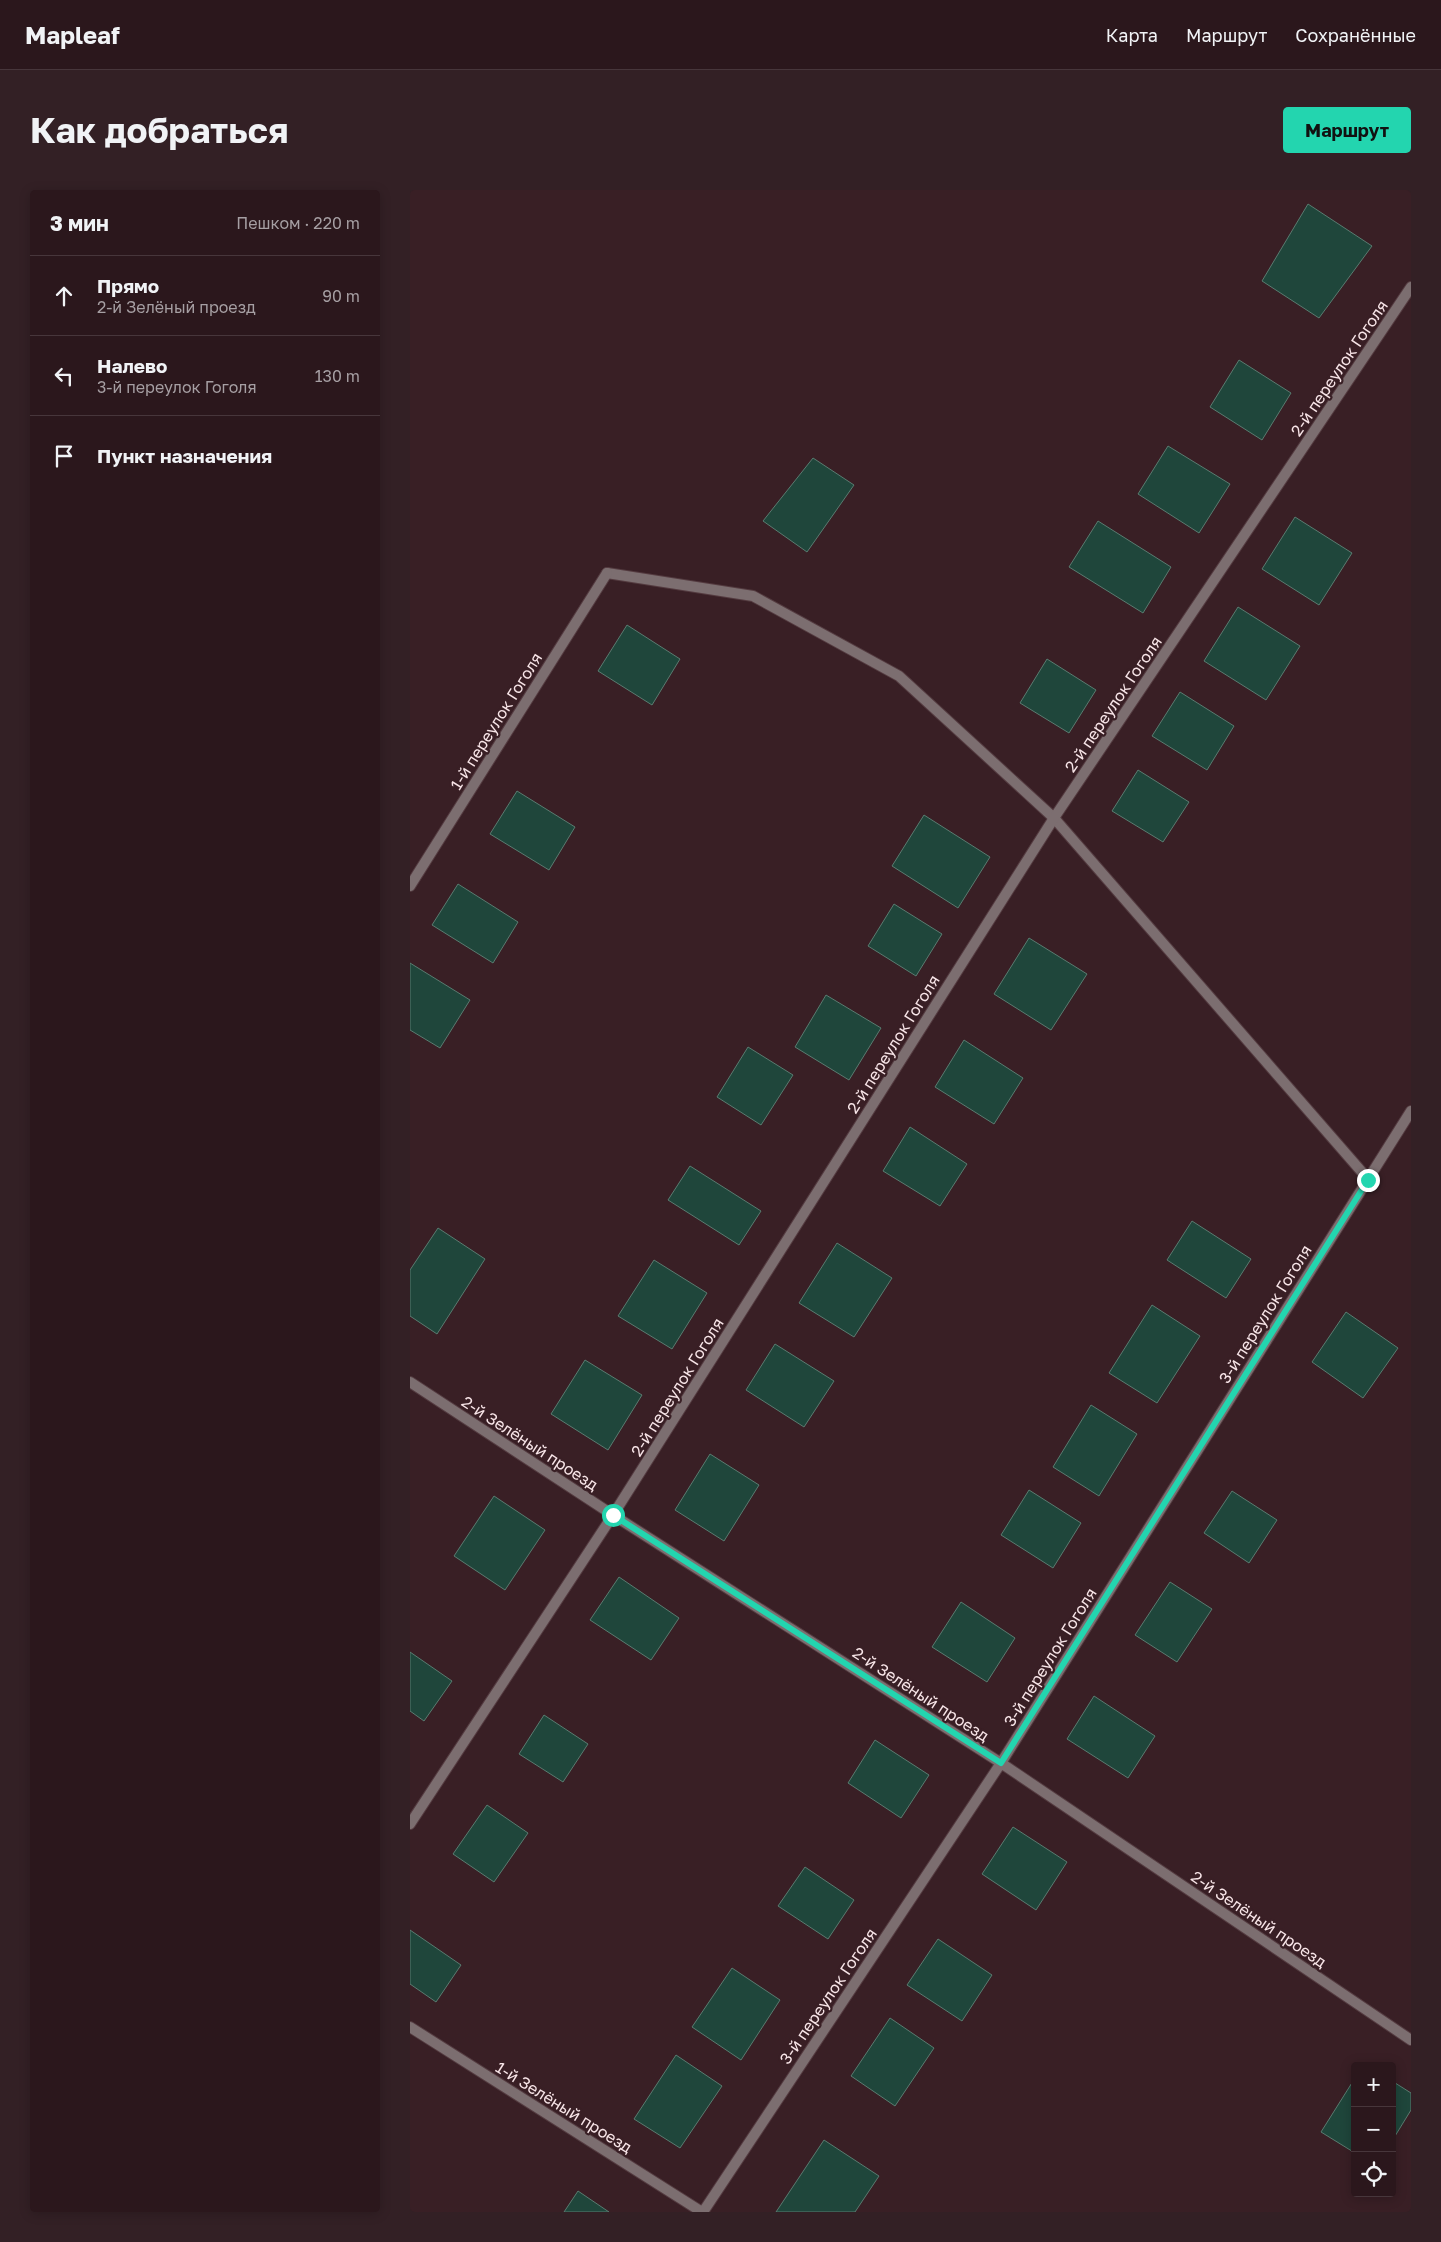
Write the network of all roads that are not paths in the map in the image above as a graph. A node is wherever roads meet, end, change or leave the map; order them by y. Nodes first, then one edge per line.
1 (1411, 287) edge
2 (1054, 818) junction
3 (410, 886) edge
4 (1411, 1111) edge
5 (1368, 1180) junction
6 (410, 1382) edge
7 (613, 1515) junction
8 (1001, 1763) junction
9 (410, 1824) edge
10 (410, 2027) edge
11 (1411, 2040) edge
12 (702, 2212) edge

1 - 2 street, 2-й переулок Гоголя
2 - 3 street, 1-й переулок Гоголя
2 - 5 street
2 - 7 street, 2-й переулок Гоголя
4 - 5 street, 3-й переулок Гоголя
5 - 8 street, 3-й переулок Гоголя
6 - 7 street, 2-й Зелёный проезд
7 - 8 street, 2-й Зелёный проезд
7 - 9 street, 2-й переулок Гоголя
8 - 11 street, 2-й Зелёный проезд
8 - 12 street, 3-й переулок Гоголя
10 - 12 street, 1-й Зелёный проезд

